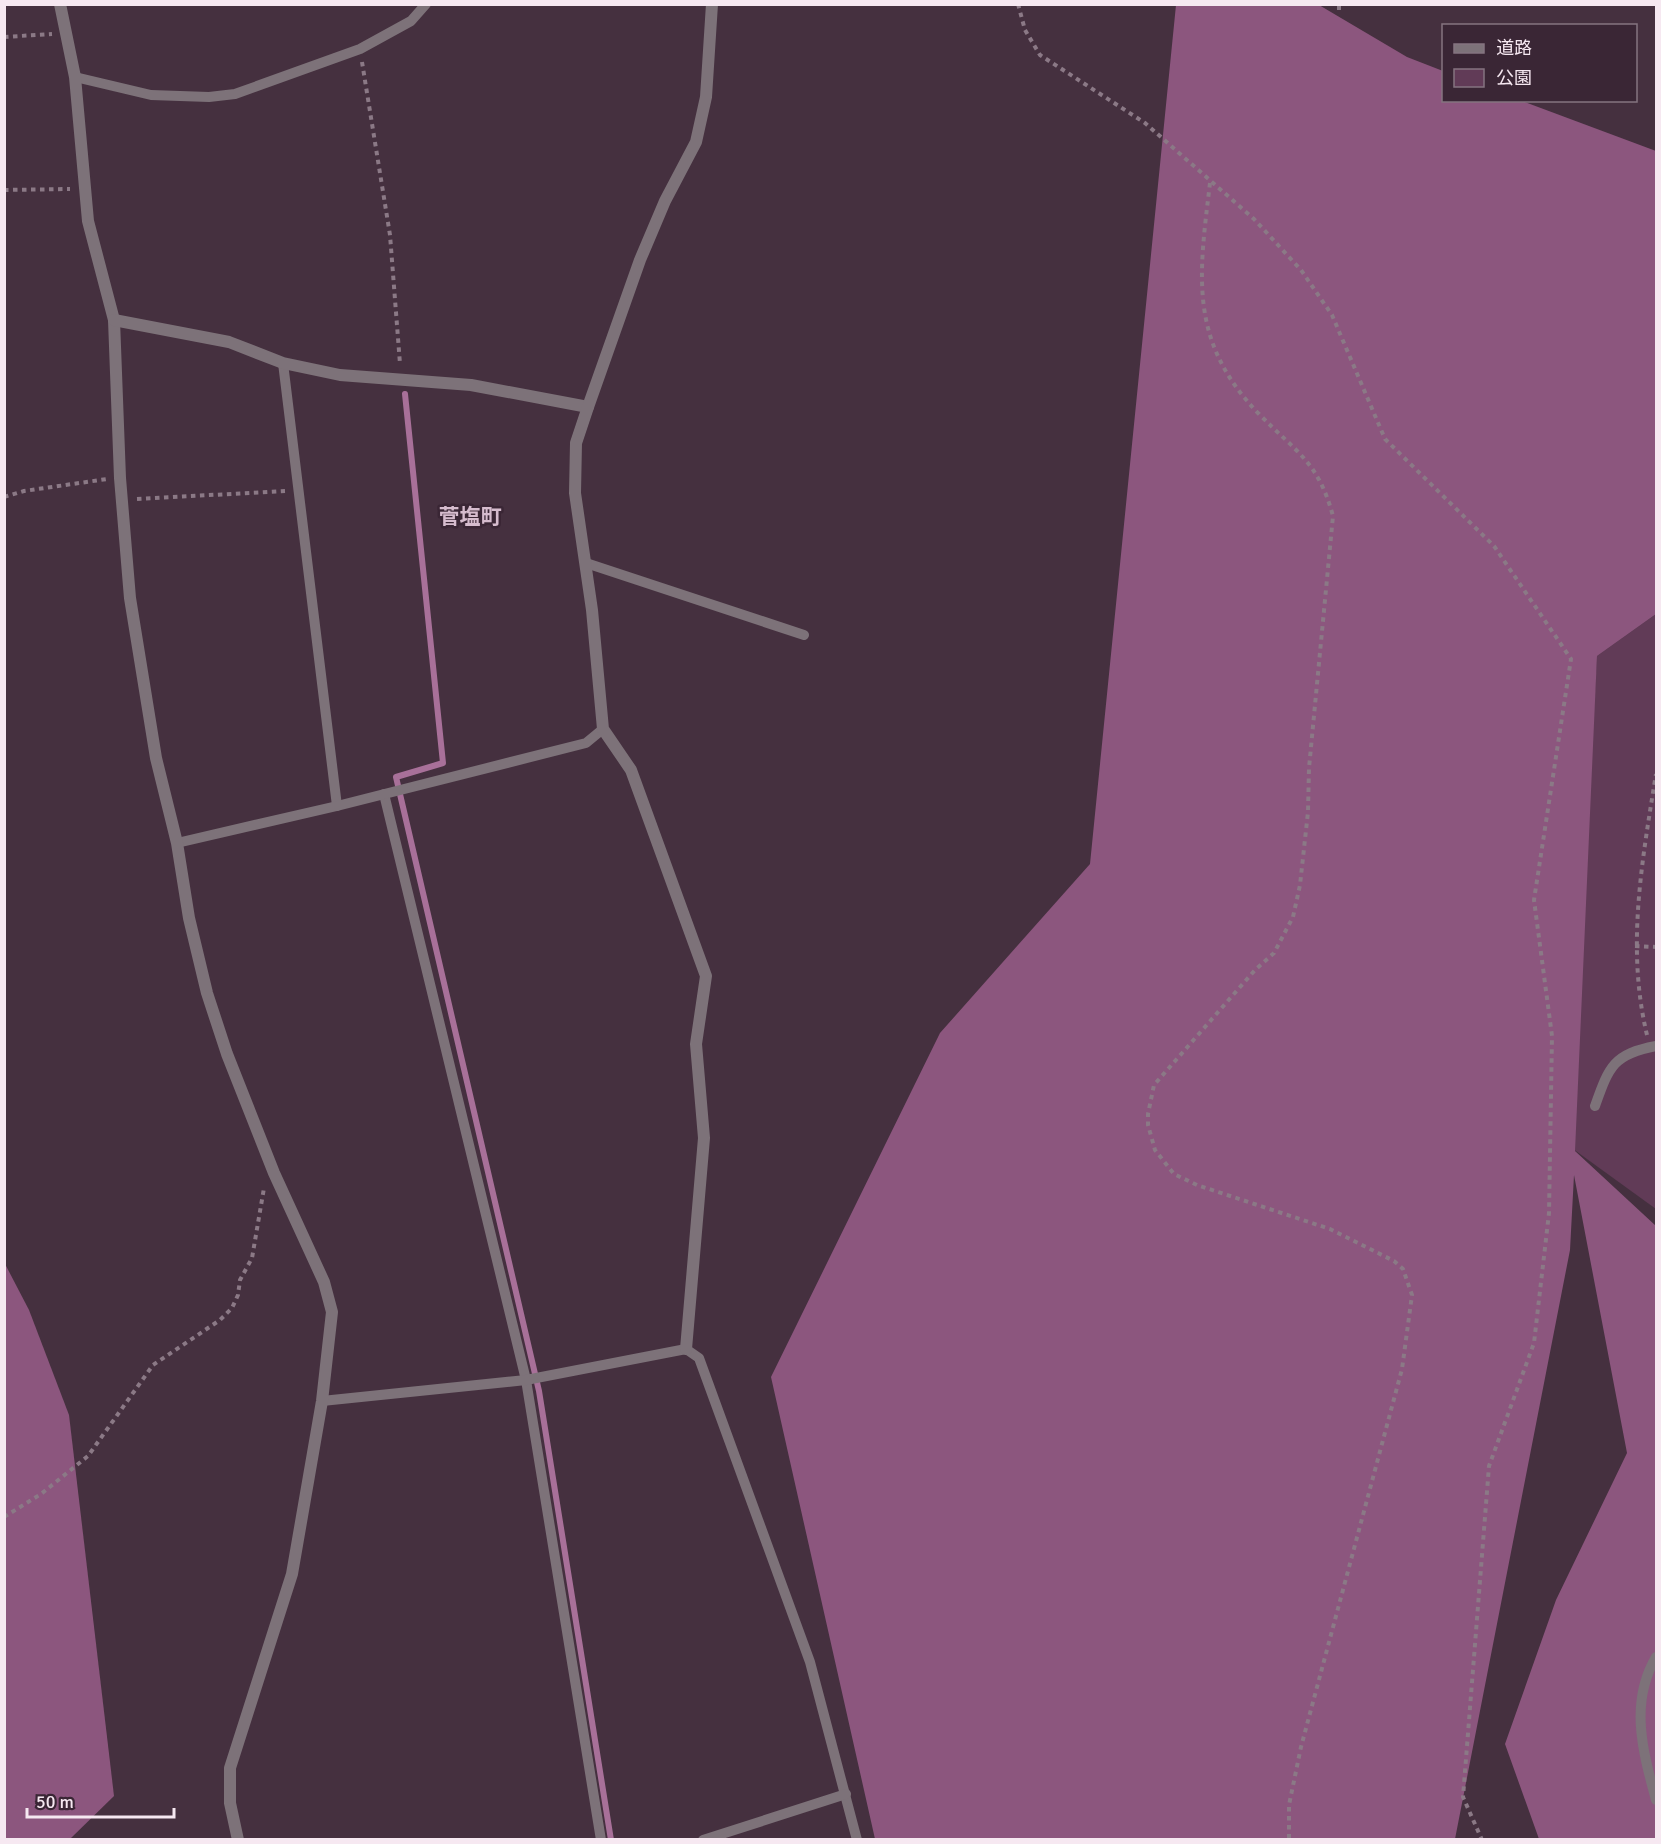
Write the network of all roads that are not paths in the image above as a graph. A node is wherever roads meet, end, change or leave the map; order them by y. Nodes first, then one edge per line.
1 (60, 4) edge
2 (426, 4) edge
3 (712, 4) edge
4 (75, 77) junction
5 (114, 320) junction
6 (283, 363) junction
7 (588, 406) junction
8 (586, 563) junction
9 (804, 635) dead end
10 (603, 729) junction
11 (384, 794) junction
12 (337, 806) junction
13 (177, 843) junction
14 (1656, 1046) edge
15 (1595, 1106) dead end
16 (686, 1349) junction
17 (526, 1380) junction
18 (322, 1401) junction
19 (1656, 1657) edge
20 (846, 1794) junction
21 (1656, 1800) edge
22 (238, 1839) edge
23 (601, 1839) edge
24 (703, 1839) edge
25 (857, 1839) edge

1 - 4 street
2 - 4 lane
3 - 7 street
4 - 5 street
5 - 6 street
5 - 13 street
6 - 7 street
6 - 12 lane
7 - 8 street
8 - 9 lane
8 - 10 street
10 - 11 lane
10 - 16 street
11 - 12 lane
11 - 17 lane
12 - 13 lane
13 - 18 street
14 - 15 lane
16 - 17 lane
16 - 20 lane
17 - 18 lane
17 - 23 lane
18 - 22 street
19 - 21 lane
20 - 24 lane
20 - 25 lane

